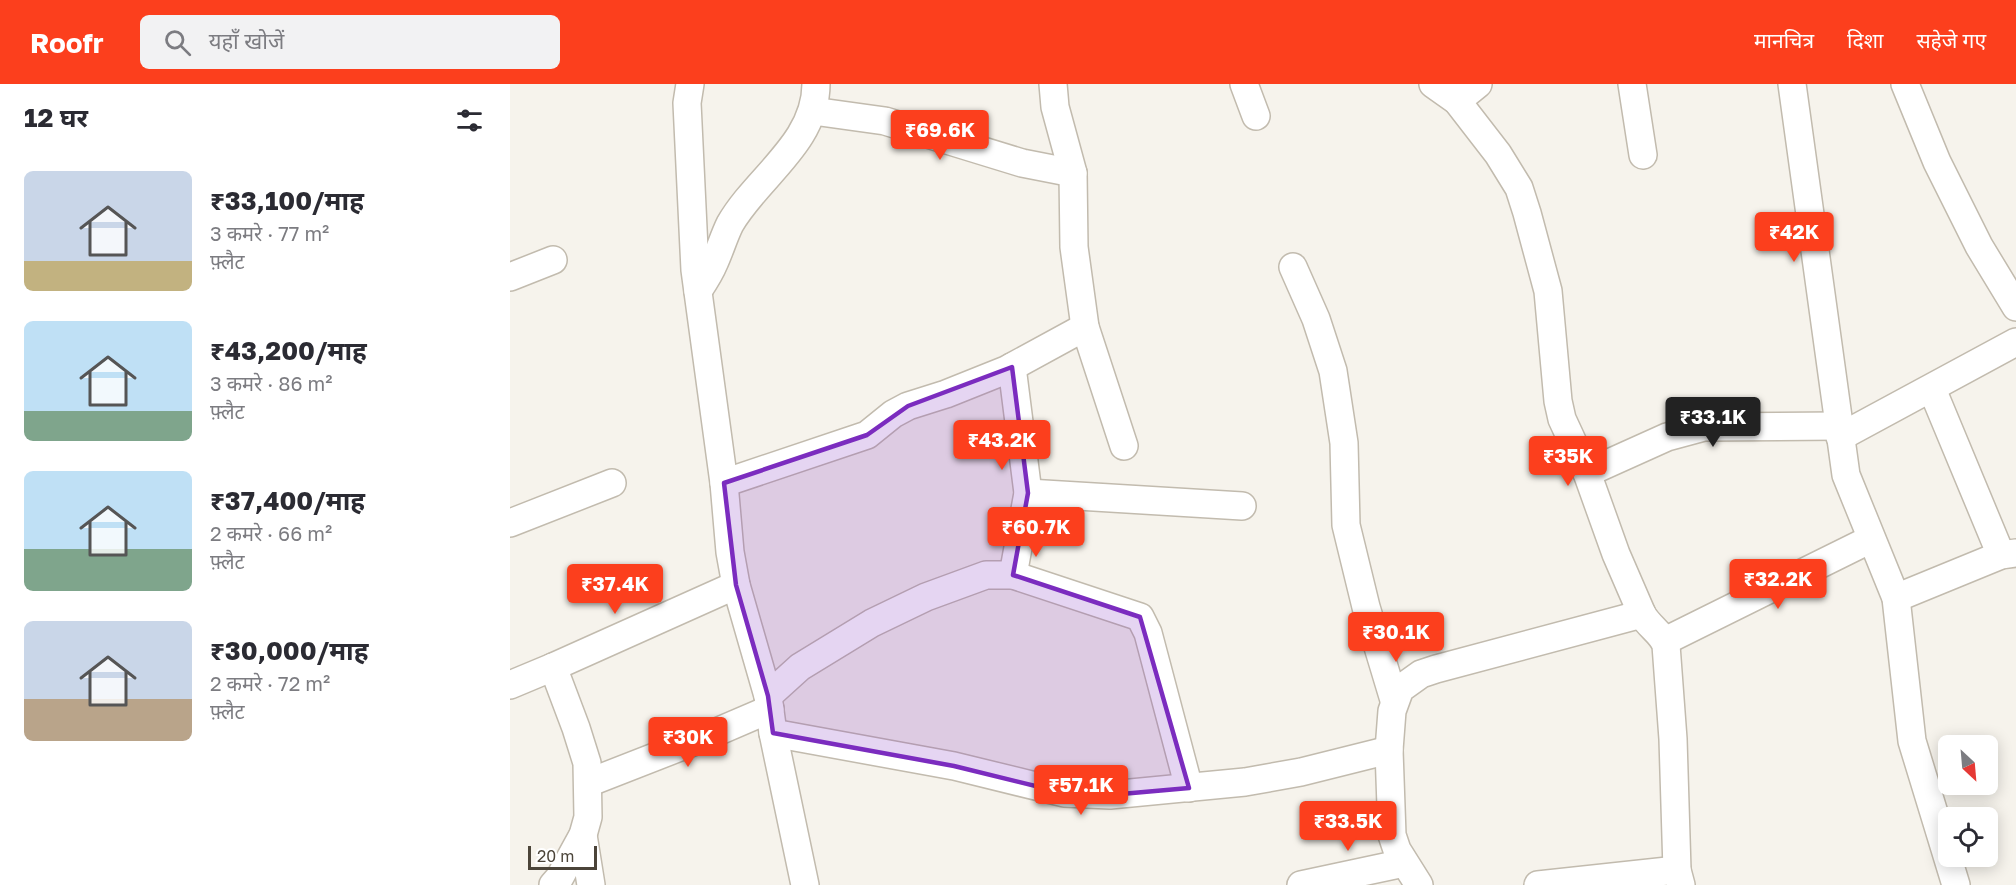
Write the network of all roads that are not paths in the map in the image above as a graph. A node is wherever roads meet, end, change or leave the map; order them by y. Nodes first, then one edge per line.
1 (690, 84) edge
2 (816, 84) edge
3 (1053, 84) edge
4 (1244, 84) edge
5 (1433, 84) edge
6 (1478, 84) edge
7 (1632, 84) edge
8 (1792, 84) edge
9 (1905, 84) edge
10 (1457, 101) junction
11 (813, 111) junction
12 (1256, 116) dead end
13 (1643, 155) dead end
14 (1072, 173) junction
15 (553, 260) dead end
16 (1293, 267) dead end
17 (510, 277) edge
18 (698, 291) junction
19 (2016, 307) edge
20 (1085, 327) junction
21 (2016, 342) edge
22 (1012, 367) junction
23 (1932, 389) junction
24 (1839, 431) junction
25 (1124, 446) dead end
26 (1587, 473) junction
27 (612, 483) dead end
28 (724, 483) junction
29 (1028, 493) junction
30 (1242, 506) dead end
31 (513, 515) edge
32 (1872, 539) junction
33 (2009, 554) edge
34 (1013, 575) junction
35 (736, 585) junction
36 (1896, 598) junction
37 (1642, 614) junction
38 (1665, 641) junction
39 (553, 668) junction
40 (510, 685) edge
41 (1394, 700) junction
42 (770, 713) junction
43 (1389, 750) junction
44 (588, 783) junction
45 (1189, 788) junction
46 (583, 835) junction
47 (1404, 863) junction
48 (1679, 877) edge
49 (553, 885) edge
50 (591, 885) edge
51 (805, 885) edge
52 (1301, 885) edge
53 (1419, 885) edge
54 (1538, 885) edge
55 (1956, 885) edge

1 - 18 street
2 - 11 street
3 - 14 street
4 - 12 street
5 - 10 street
6 - 10 street
7 - 13 street
8 - 24 street
9 - 19 street
10 - 26 street
11 - 14 street
11 - 18 street
14 - 20 street
15 - 17 street
16 - 41 street
18 - 28 street
20 - 22 street
20 - 25 street
21 - 23 street
22 - 28 street
22 - 29 street
23 - 24 street
23 - 33 street
24 - 26 street
24 - 32 street
26 - 37 street
27 - 31 street
28 - 35 street
29 - 30 street
29 - 34 street
32 - 36 street
32 - 38 street
33 - 36 street
34 - 42 street
34 - 45 street
35 - 39 street
35 - 42 street
36 - 55 street
37 - 38 street
37 - 41 street
38 - 48 street
39 - 40 street
39 - 44 street
41 - 43 street
42 - 44 street
42 - 45 street
42 - 51 street
43 - 45 street
43 - 47 street
44 - 46 street
46 - 49 street
46 - 50 street
47 - 52 street
47 - 53 street
48 - 54 street

